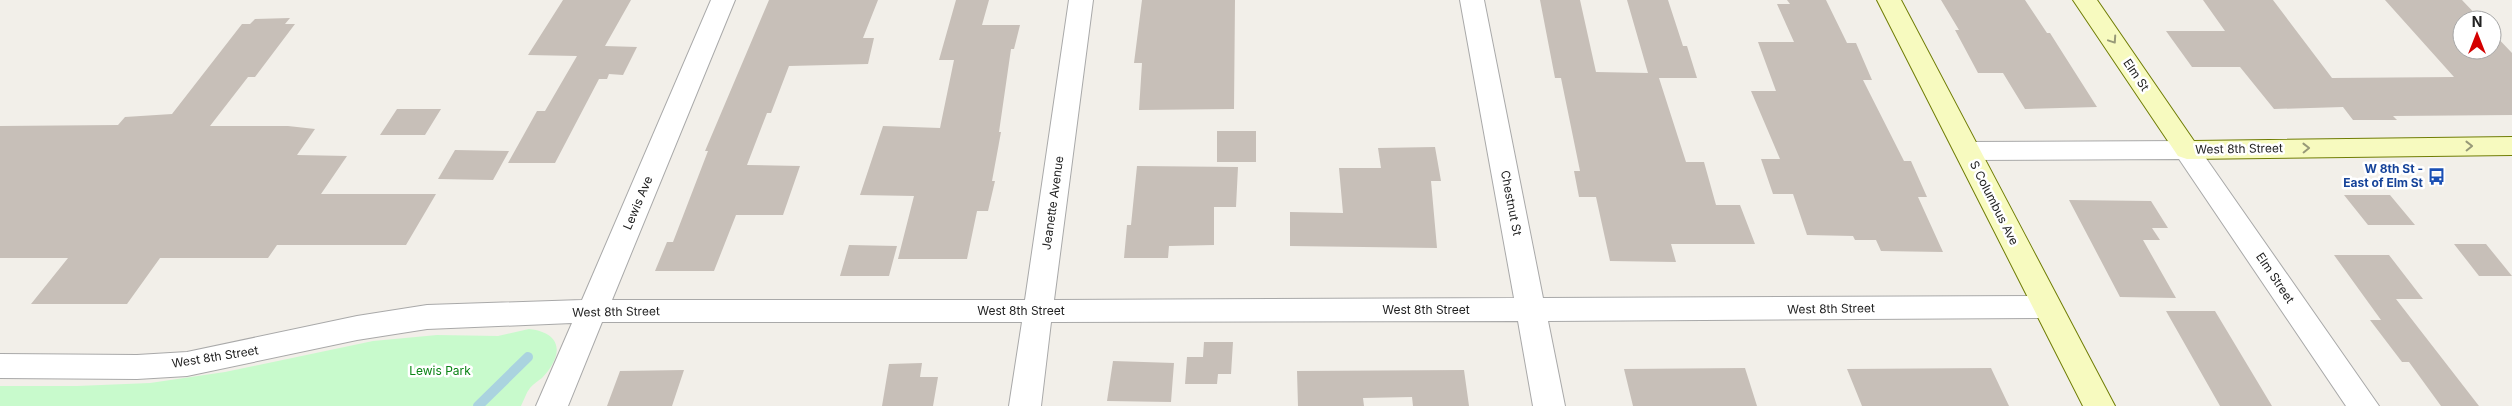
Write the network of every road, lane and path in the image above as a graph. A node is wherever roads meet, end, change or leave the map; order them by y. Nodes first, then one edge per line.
1 (724, 0) edge
2 (1081, 0) edge
3 (1472, 0) edge
4 (1889, 0) edge
5 (2085, 0) edge
6 (2512, 146) edge
7 (2187, 150) junction
8 (1967, 151) junction
9 (2047, 306) junction
10 (1532, 310) junction
11 (593, 311) junction
12 (1039, 311) junction
13 (0, 366) edge
14 (552, 406) edge
15 (1026, 406) edge
16 (1549, 406) edge
17 (2098, 406) edge
18 (2363, 406) edge

1 - 11 street, Lewis Ave
2 - 12 street, Jeanette Avenue
3 - 10 street, Chestnut St
4 - 8 main road, S Columbus Ave
5 -> 7 main road, Elm St
7 -> 6 main road, West 8th Street
7 - 8 street, West 8th Street
7 - 18 street, Elm Street
8 - 9 main road, S Columbus Ave
9 - 10 street, West 8th Street
9 - 17 main road, S Columbus Ave
10 - 12 street, West 8th Street
10 - 16 street, Chestnut St
11 - 12 street, West 8th Street
11 - 13 street, West 8th Street
11 - 14 street, Lewis Ave
12 - 15 street, Jeanette Avenue

